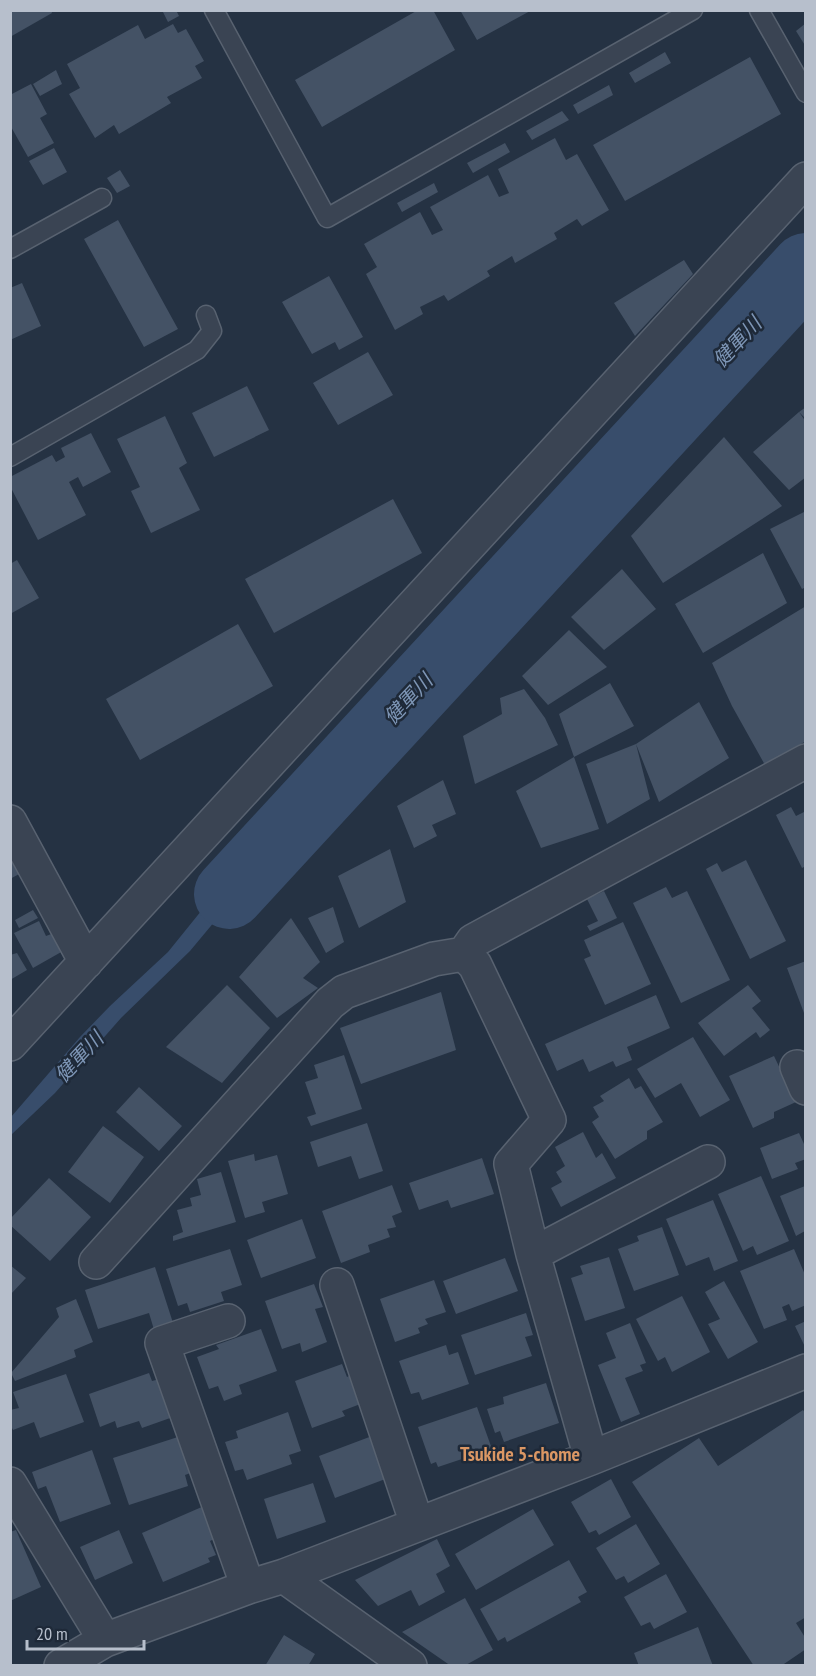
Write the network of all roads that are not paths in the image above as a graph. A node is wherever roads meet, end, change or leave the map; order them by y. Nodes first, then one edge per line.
1 (214, 10) edge
2 (693, 10) edge
3 (759, 10) edge
4 (806, 93) edge
5 (806, 178) edge
6 (102, 198) dead end
7 (10, 249) edge
8 (206, 315) dead end
9 (10, 457) edge
10 (806, 761) edge
11 (10, 822) edge
12 (464, 954) junction
13 (86, 962) junction
14 (10, 1044) edge
15 (708, 1162) dead end
16 (533, 1254) junction
17 (96, 1262) dead end
18 (337, 1286) dead end
19 (228, 1321) dead end
20 (806, 1371) edge
21 (591, 1458) junction
22 (10, 1484) edge
23 (417, 1524) junction
24 (284, 1576) junction
25 (248, 1587) junction
26 (105, 1640) junction
27 (61, 1665) edge
28 (410, 1665) edge

1 - 2 lane
3 - 4 lane
5 - 13 street
6 - 7 lane
8 - 9 lane
10 - 12 street
11 - 13 street
12 - 16 street
12 - 17 street
13 - 14 street
15 - 16 street
16 - 21 street
18 - 23 street
19 - 25 street
20 - 21 street
21 - 23 street
22 - 26 street
23 - 24 street
24 - 25 street
24 - 28 street
25 - 26 street
26 - 27 street

